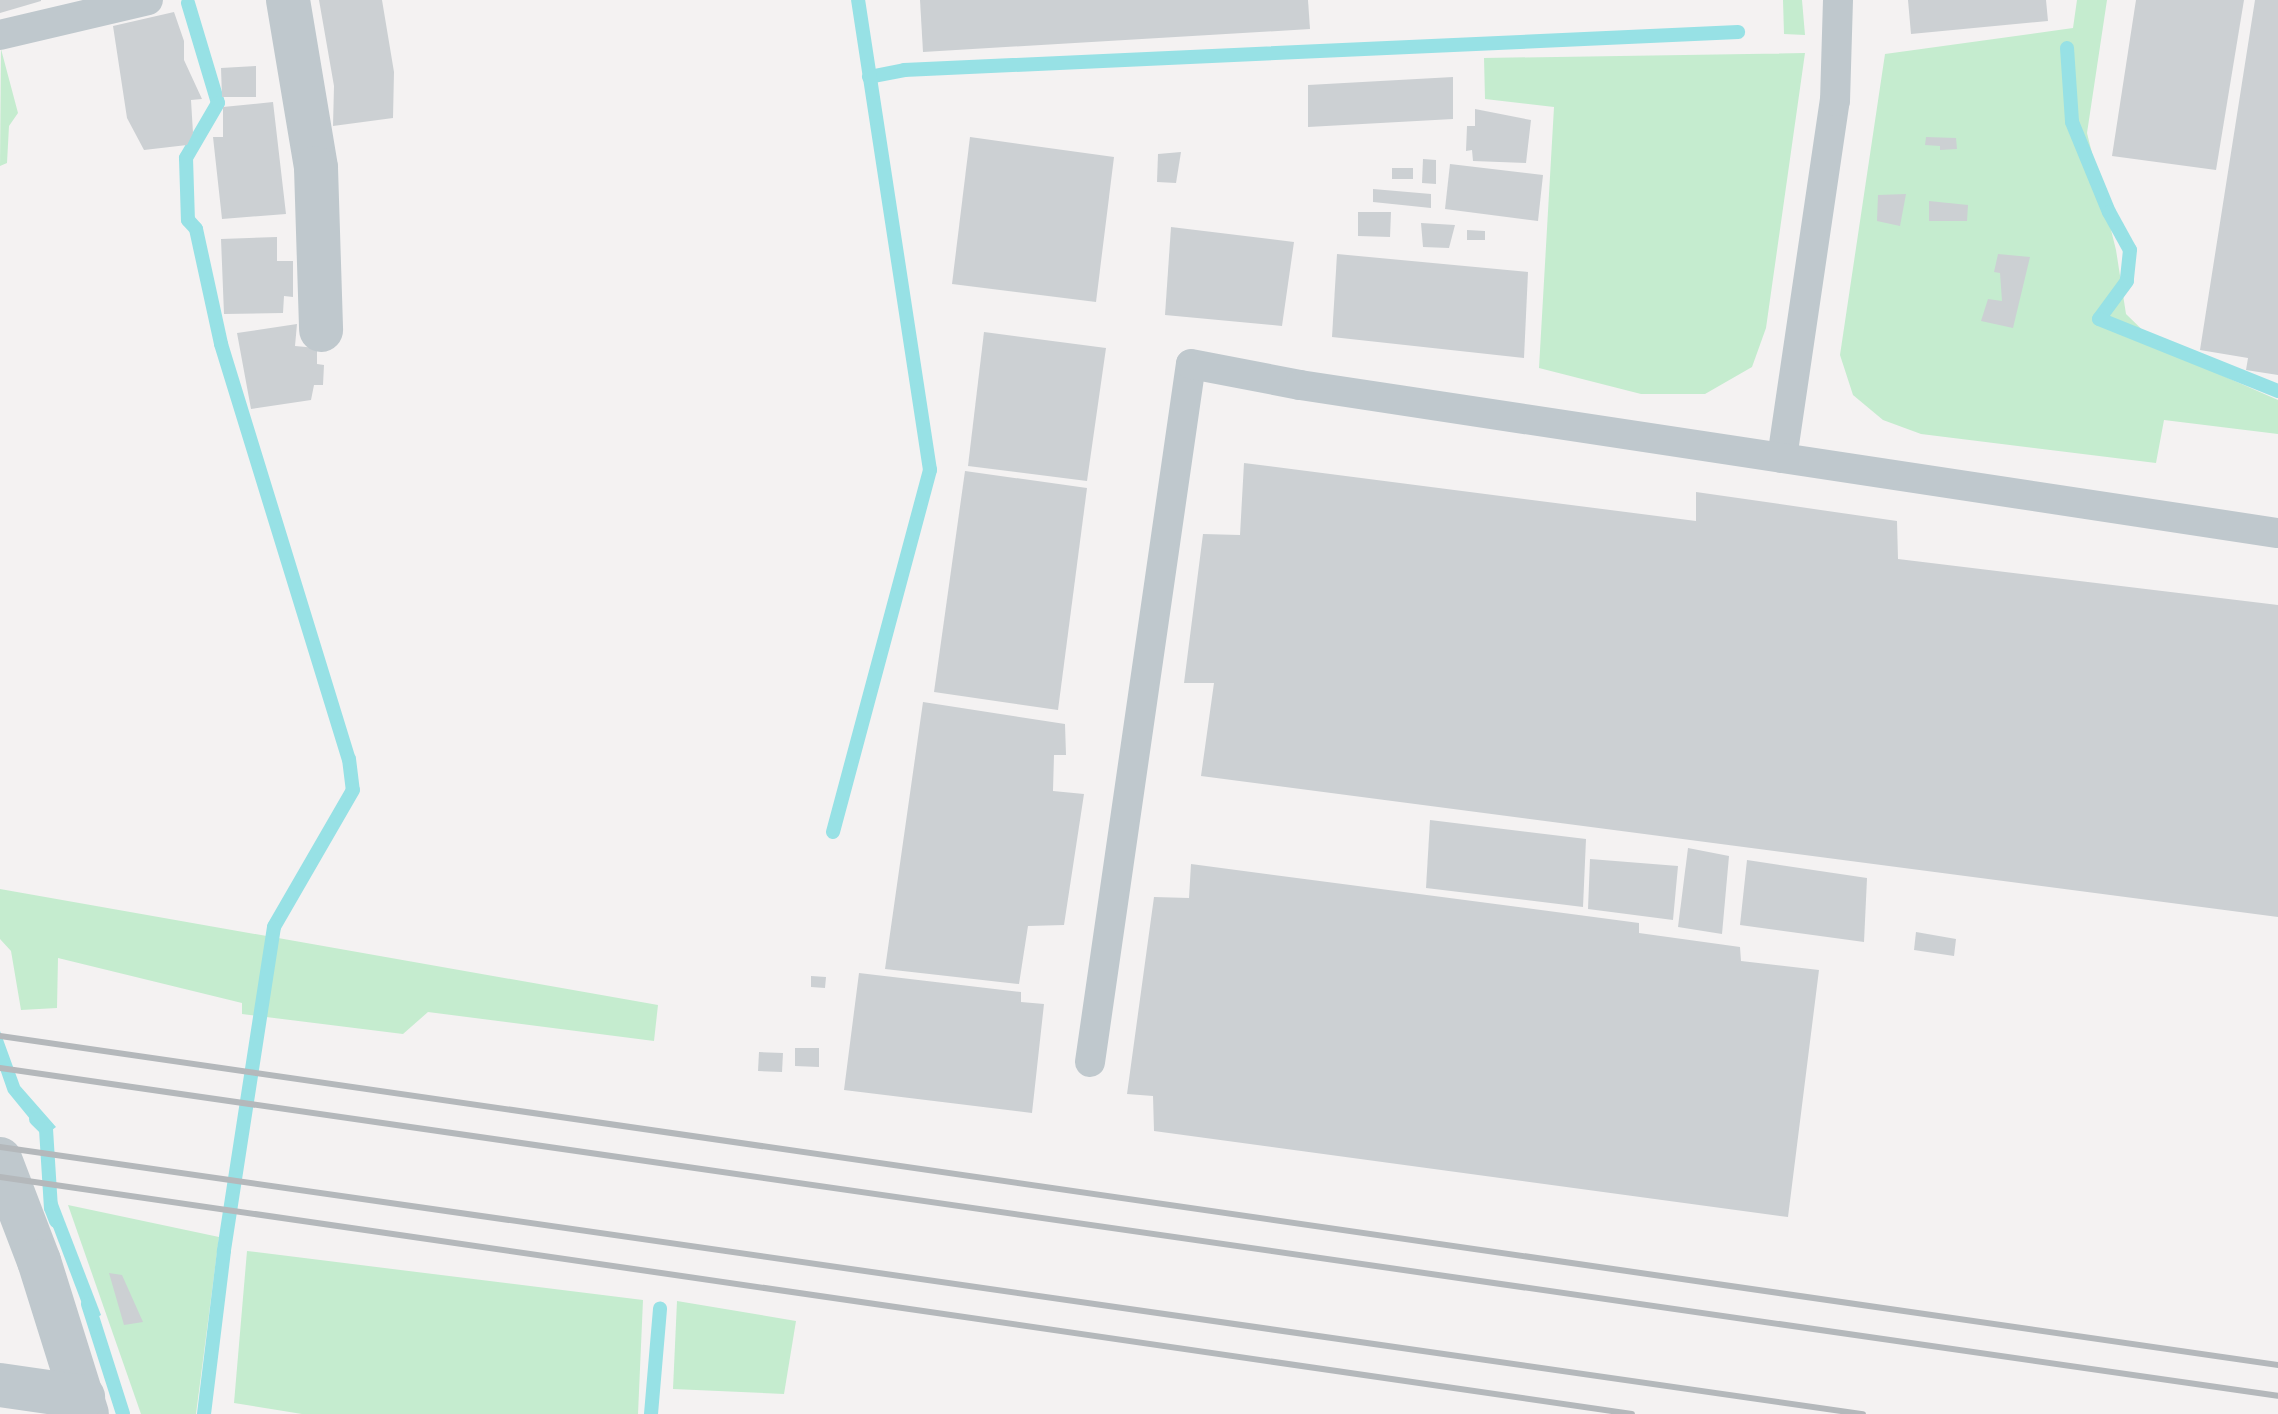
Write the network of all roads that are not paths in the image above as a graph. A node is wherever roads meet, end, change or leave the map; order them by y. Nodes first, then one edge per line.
1 (148, 0) edge
2 (288, 0) edge
3 (1838, 0) edge
4 (0, 35) edge
5 (321, 330) dead end
6 (1782, 458) junction
7 (2278, 533) edge
8 (1090, 1062) dead end
9 (0, 1159) edge
10 (19, 1262) edge
11 (0, 1385) edge
12 (85, 1406) edge

1 - 4 lane
2 - 5 street
3 - 6 lane
6 - 7 lane
6 - 8 lane
9 - 10 street
10 - 12 street
11 - 12 street

